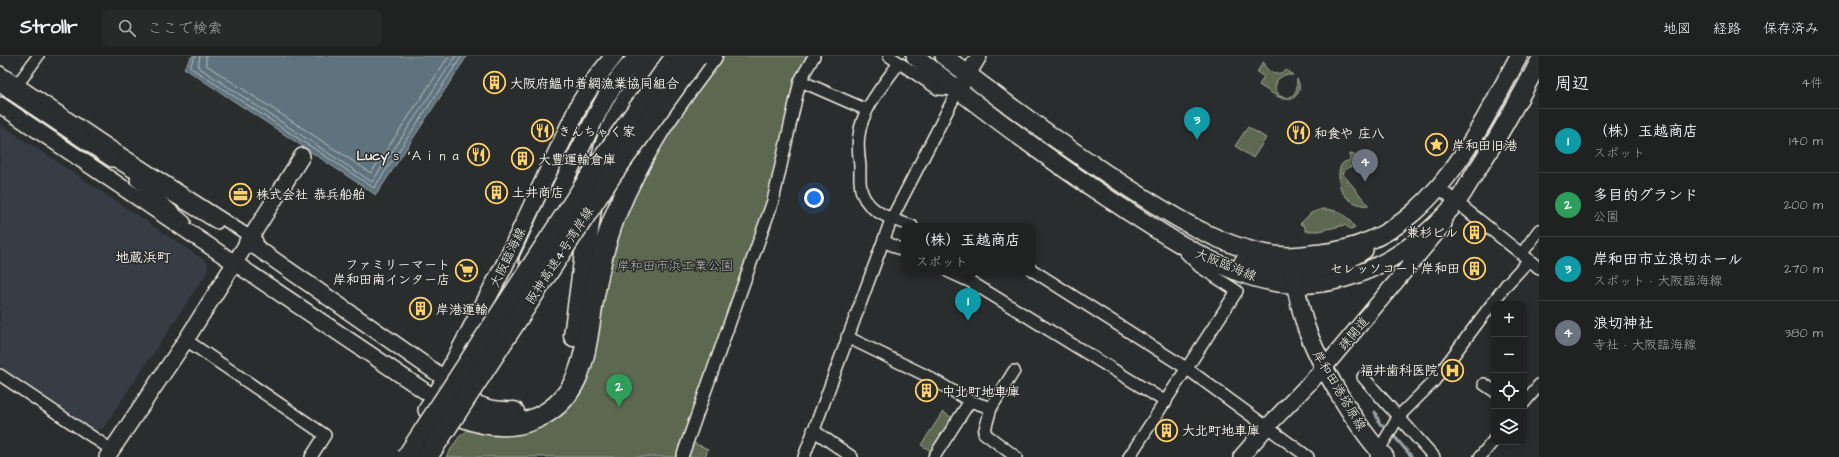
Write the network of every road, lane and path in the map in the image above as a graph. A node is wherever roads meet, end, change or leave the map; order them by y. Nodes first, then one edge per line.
1 (38, 56) edge
2 (614, 56) edge
3 (639, 56) edge
4 (658, 56) edge
5 (676, 56) edge
6 (697, 56) edge
7 (712, 56) edge
8 (814, 56) edge
9 (889, 56) edge
10 (915, 56) edge
11 (944, 56) edge
12 (979, 56) edge
13 (1519, 56) edge
14 (1539, 62) edge
15 (899, 63) junction
16 (0, 72) edge
17 (968, 74) junction
18 (803, 82) dead end
19 (0, 84) edge
20 (18, 84) junction
21 (958, 90) junction
22 (0, 105) edge
23 (867, 110) junction
24 (302, 156) dead end
25 (112, 159) junction
26 (1438, 188) junction
27 (1456, 202) junction
28 (1160, 208) junction
29 (891, 220) junction
30 (902, 223) edge
31 (1539, 230) edge
32 (1381, 236) junction
33 (249, 239) junction
34 (884, 242) junction
35 (1176, 243) junction
36 (212, 246) junction
37 (1526, 248) dead end
38 (901, 250) edge
39 (1529, 260) junction
40 (234, 262) junction
41 (1539, 268) edge
42 (1035, 272) edge
43 (956, 275) edge
44 (1293, 278) junction
45 (847, 337) junction
46 (186, 340) junction
47 (1186, 368) junction
48 (1324, 368) junction
49 (1014, 371) dead end
50 (0, 375) edge
51 (1363, 377) dead end
52 (444, 378) junction
53 (1484, 384) dead end
54 (1539, 384) edge
55 (1491, 389) edge
56 (436, 398) junction
57 (1527, 399) edge
58 (970, 401) junction
59 (1166, 402) junction
60 (991, 408) junction
61 (465, 409) junction
62 (1399, 416) junction
63 (1267, 427) junction
64 (813, 430) junction
65 (1491, 444) edge
66 (109, 454) edge
67 (1379, 455) edge
68 (936, 456) edge
69 (311, 457) edge
70 (397, 457) edge
71 (407, 457) edge
72 (427, 457) edge
73 (435, 457) edge
74 (682, 457) edge
75 (804, 457) edge
76 (852, 457) edge
77 (1016, 457) edge
78 (1129, 457) edge
79 (1241, 457) edge
80 (1308, 457) edge
81 (1434, 457) edge
82 (1480, 457) edge

1 - 20 street
2 - 52 main road, 大阪臨海線
3 - 61 main road, 大阪臨海線
4 - 61 highway
5 - 71 highway, 阪神高速4号湾岸線, bridge
6 - 72 highway, 阪神高速4号湾岸線, bridge
7 - 61 highway
8 - 74 street
9 - 15 street
10 - 21 main road, 大阪臨海線
11 - 17 main road, 大阪臨海線
12 - 17 street
13 - 26 main road, 大阪臨海線
14 - 27 main road, 大阪臨海線
15 - 21 street
15 - 23 street
16 - 20 street
17 - 21 street
17 - 28 main road, 大阪臨海線
18 - 23 street
19 - 25 street
20 - 33 street
21 - 29 street
21 - 35 main road, 大阪臨海線
22 - 36 street
23 - 29 street
24 - 33 street
25 - 33 street
25 - 36 street
26 - 27 street
26 - 32 main road, 大阪臨海線
27 - 39 street
27 - 44 main road, 大阪臨海線
27 - 48 street, 疎開道
28 - 32 main road, 大阪臨海線
28 - 44 main road
29 - 30 street
29 - 34 street
31 - 37 street
32 - 44 main road
33 - 40 street
33 - 52 street
34 - 38 street
34 - 45 street
35 - 44 main road, 大阪臨海線
35 - 47 street
36 - 40 street
39 - 41 street
39 - 62 street
40 - 46 street
40 - 56 street
42 - 47 street
43 - 59 street
44 - 48 main road, 岸和田港塔原線
45 - 58 street
45 - 64 street
46 - 66 street
46 - 69 street
47 - 59 street
47 - 63 street
48 - 63 street, 疎開道
48 - 67 main road, 岸和田港塔原線
49 - 60 street
50 - 66 street
51 - 62 street
52 - 56 main road, 大阪臨海線
52 - 61 street
53 - 55 street
54 - 57 street
56 - 61 street
56 - 70 main road, 大阪臨海線
58 - 60 street
58 - 68 street
59 - 78 street
60 - 77 street
61 - 73 main road, 大阪臨海線
62 - 67 street
62 - 81 street
63 - 79 street, 疎開道
63 - 80 street
64 - 75 street
64 - 76 street
65 - 82 street

